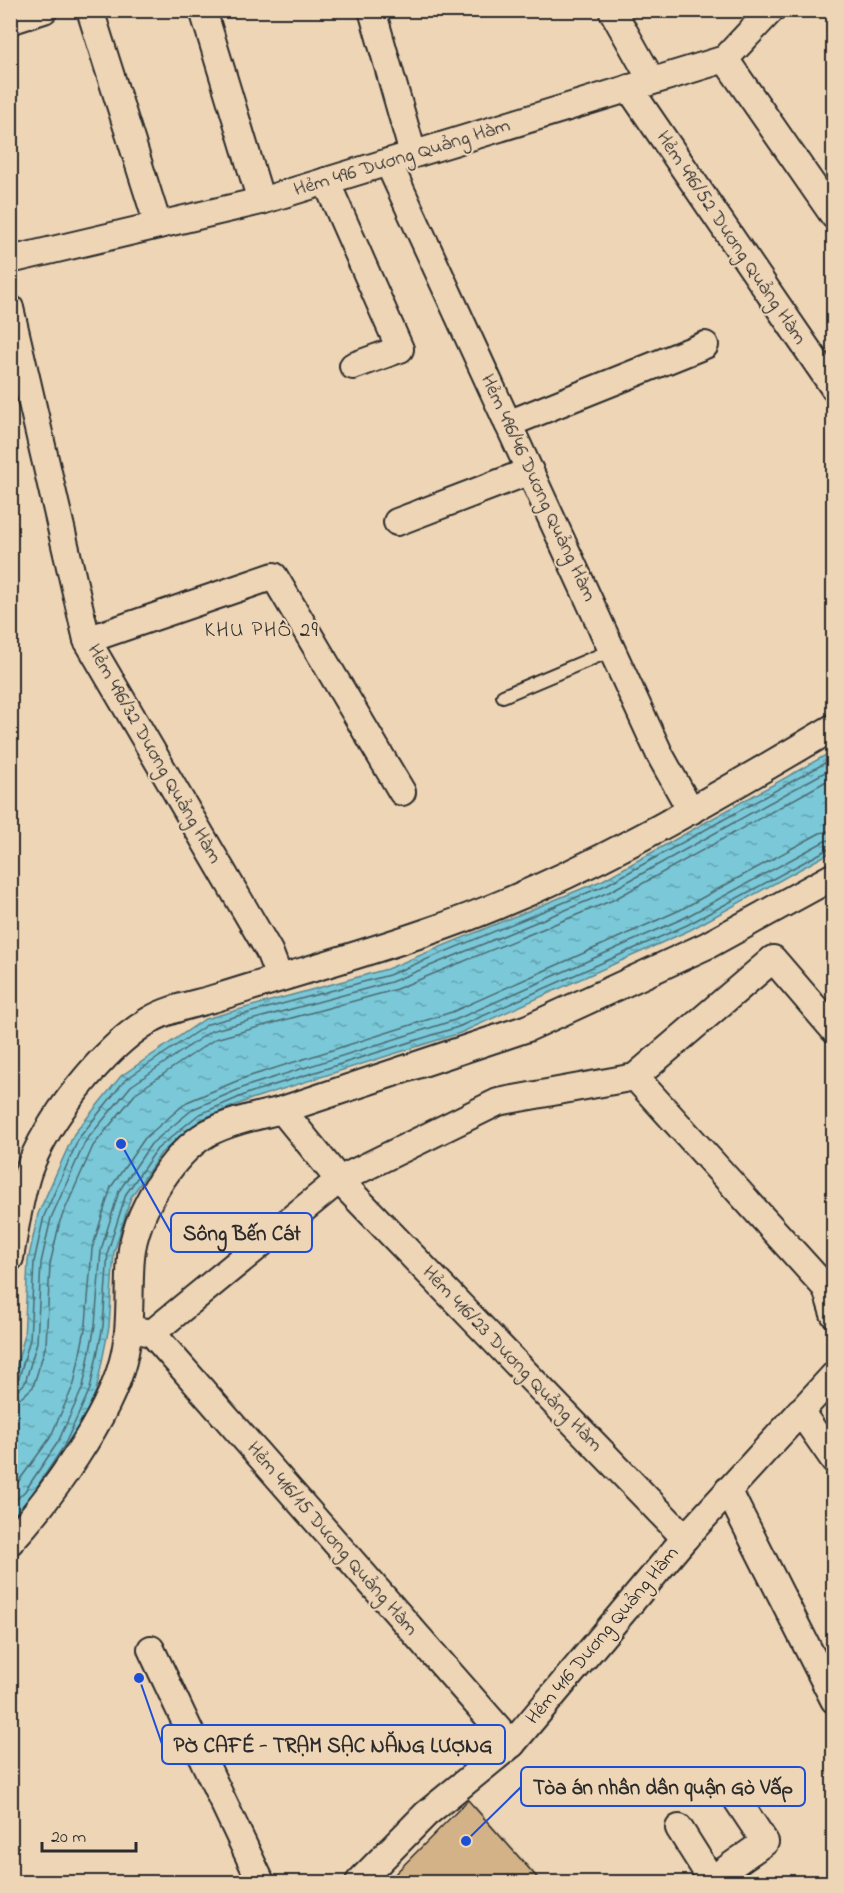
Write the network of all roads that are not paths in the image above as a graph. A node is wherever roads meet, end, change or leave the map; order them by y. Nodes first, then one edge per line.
1 (44, 10) edge
2 (90, 10) edge
3 (203, 10) edge
4 (372, 10) edge
5 (612, 10) edge
6 (771, 10) edge
7 (10, 21) edge
8 (725, 59) junction
9 (641, 85) junction
10 (413, 154) junction
11 (388, 162) junction
12 (326, 181) junction
13 (261, 201) junction
14 (834, 216) edge
15 (158, 225) junction
16 (10, 260) edge
17 (10, 308) edge
18 (705, 345) dead end
19 (353, 366) dead end
20 (834, 388) edge
21 (508, 424) junction
22 (530, 471) junction
23 (397, 522) dead end
24 (87, 640) junction
25 (612, 650) junction
26 (503, 696) dead end
27 (834, 727) edge
28 (402, 792) dead end
29 (691, 811) junction
30 (834, 876) edge
31 (279, 977) junction
32 (834, 1030) edge
33 (635, 1077) junction
34 (282, 1110) junction
35 (339, 1180) junction
36 (10, 1258) edge
37 (830, 1285) edge
38 (834, 1314) edge
39 (140, 1331) junction
40 (834, 1375) edge
41 (800, 1412) junction
42 (834, 1460) edge
43 (728, 1490) junction
44 (685, 1538) junction
45 (10, 1542) edge
46 (151, 1649) dead end
47 (834, 1700) edge
48 (512, 1744) junction
49 (737, 1800) dead end
50 (679, 1828) dead end
51 (712, 1881) edge
52 (261, 1882) edge
53 (359, 1882) edge

1 - 7 street
2 - 15 street
3 - 13 street
4 - 10 street
5 - 9 street, Hẻm 496/52 Dương Quảng Hàm
6 - 8 street
8 - 9 street, Hẻm 496 Dương Quảng Hàm
8 - 14 street
9 - 10 street, Hẻm 496 Dương Quảng Hàm
9 - 20 street, Hẻm 496/52 Dương Quảng Hàm
10 - 11 street, Hẻm 496 Dương Quảng Hàm
11 - 12 street, Hẻm 496 Dương Quảng Hàm
11 - 21 street, Hẻm 496/46 Dương Quảng Hàm
12 - 13 street, Hẻm 496 Dương Quảng Hàm
12 - 19 street
13 - 15 street, Hẻm 496 Dương Quảng Hàm
15 - 16 street, Hẻm 496 Dương Quảng Hàm
17 - 24 street, Hẻm 496/32 Dương Quảng Hàm
18 - 21 street
21 - 22 street, Hẻm 496/46 Dương Quảng Hàm
22 - 23 street
22 - 25 street, Hẻm 496/46 Dương Quảng Hàm
24 - 28 street
24 - 31 street, Hẻm 496/32 Dương Quảng Hàm
25 - 26 lane
25 - 29 street, Hẻm 496/46 Dương Quảng Hàm
27 - 29 street
29 - 31 street
30 - 34 street
31 - 36 street
32 - 33 street
33 - 35 street
33 - 37 street
34 - 35 street, Hẻm 416/23 Dương Quảng Hàm
34 - 39 street
35 - 39 street
35 - 44 street, Hẻm 416/23 Dương Quảng Hàm
37 - 38 street
39 - 45 street
39 - 48 street, Hẻm 416/15 Dương Quảng Hàm
40 - 41 street, Hẻm 416 Dương Quảng Hàm
41 - 42 street
41 - 43 street, Hẻm 416 Dương Quảng Hàm
43 - 44 street, Hẻm 416 Dương Quảng Hàm
43 - 47 street
44 - 48 street, Hẻm 416 Dương Quảng Hàm
46 - 52 street
48 - 53 street, Hẻm 416 Dương Quảng Hàm
49 - 51 street
50 - 51 street

